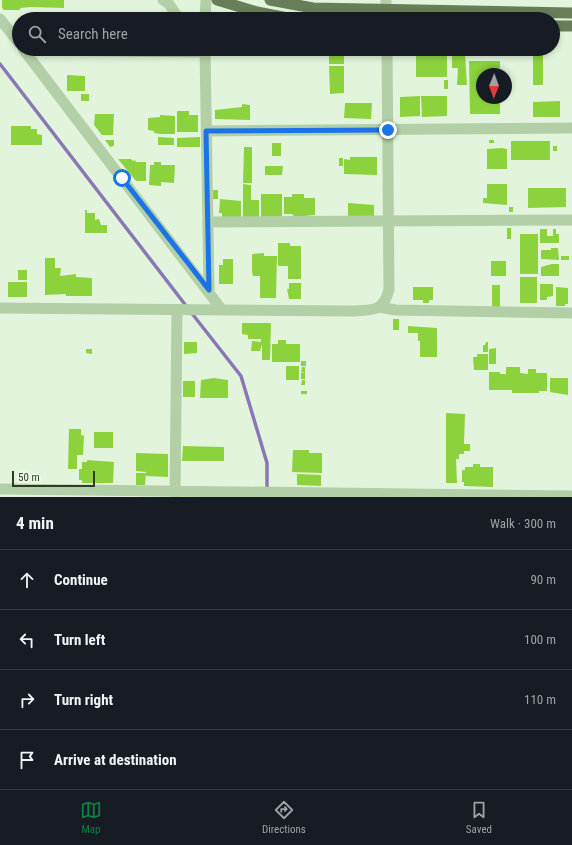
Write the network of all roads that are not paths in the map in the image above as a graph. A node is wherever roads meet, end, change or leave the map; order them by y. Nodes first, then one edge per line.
1 (163, 0) edge
2 (206, 0) edge
3 (217, 0) edge
4 (270, 0) edge
5 (386, 10) edge
6 (174, 12) edge
7 (205, 12) edge
8 (257, 12) edge
9 (510, 12) edge
10 (560, 13) edge
11 (572, 13) edge
12 (0, 19) edge
13 (560, 26) edge
14 (572, 26) edge
15 (12, 35) edge
16 (28, 56) edge
17 (205, 56) edge
18 (387, 56) edge
19 (572, 128) edge
20 (388, 130) junction
21 (206, 131) junction
22 (572, 220) edge
23 (208, 222) junction
24 (389, 222) junction
25 (209, 290) junction
26 (0, 308) edge
27 (379, 308) junction
28 (179, 310) junction
29 (222, 310) junction
30 (572, 313) edge
31 (0, 489) edge
32 (175, 494) edge
33 (572, 496) edge

1 - 6 street
2 - 7 street
3 - 8 main road
4 - 5 main road
5 - 9 main road
10 - 11 main road
12 - 15 street
13 - 14 main road
16 - 25 street
17 - 21 street
18 - 20 street
19 - 20 street
20 - 21 street
20 - 24 street
21 - 23 street
22 - 24 street
23 - 24 street
23 - 25 street
24 - 27 street
25 - 29 street
26 - 28 street
27 - 29 street
27 - 30 street
28 - 29 street
28 - 32 street
31 - 32 street
32 - 33 street

